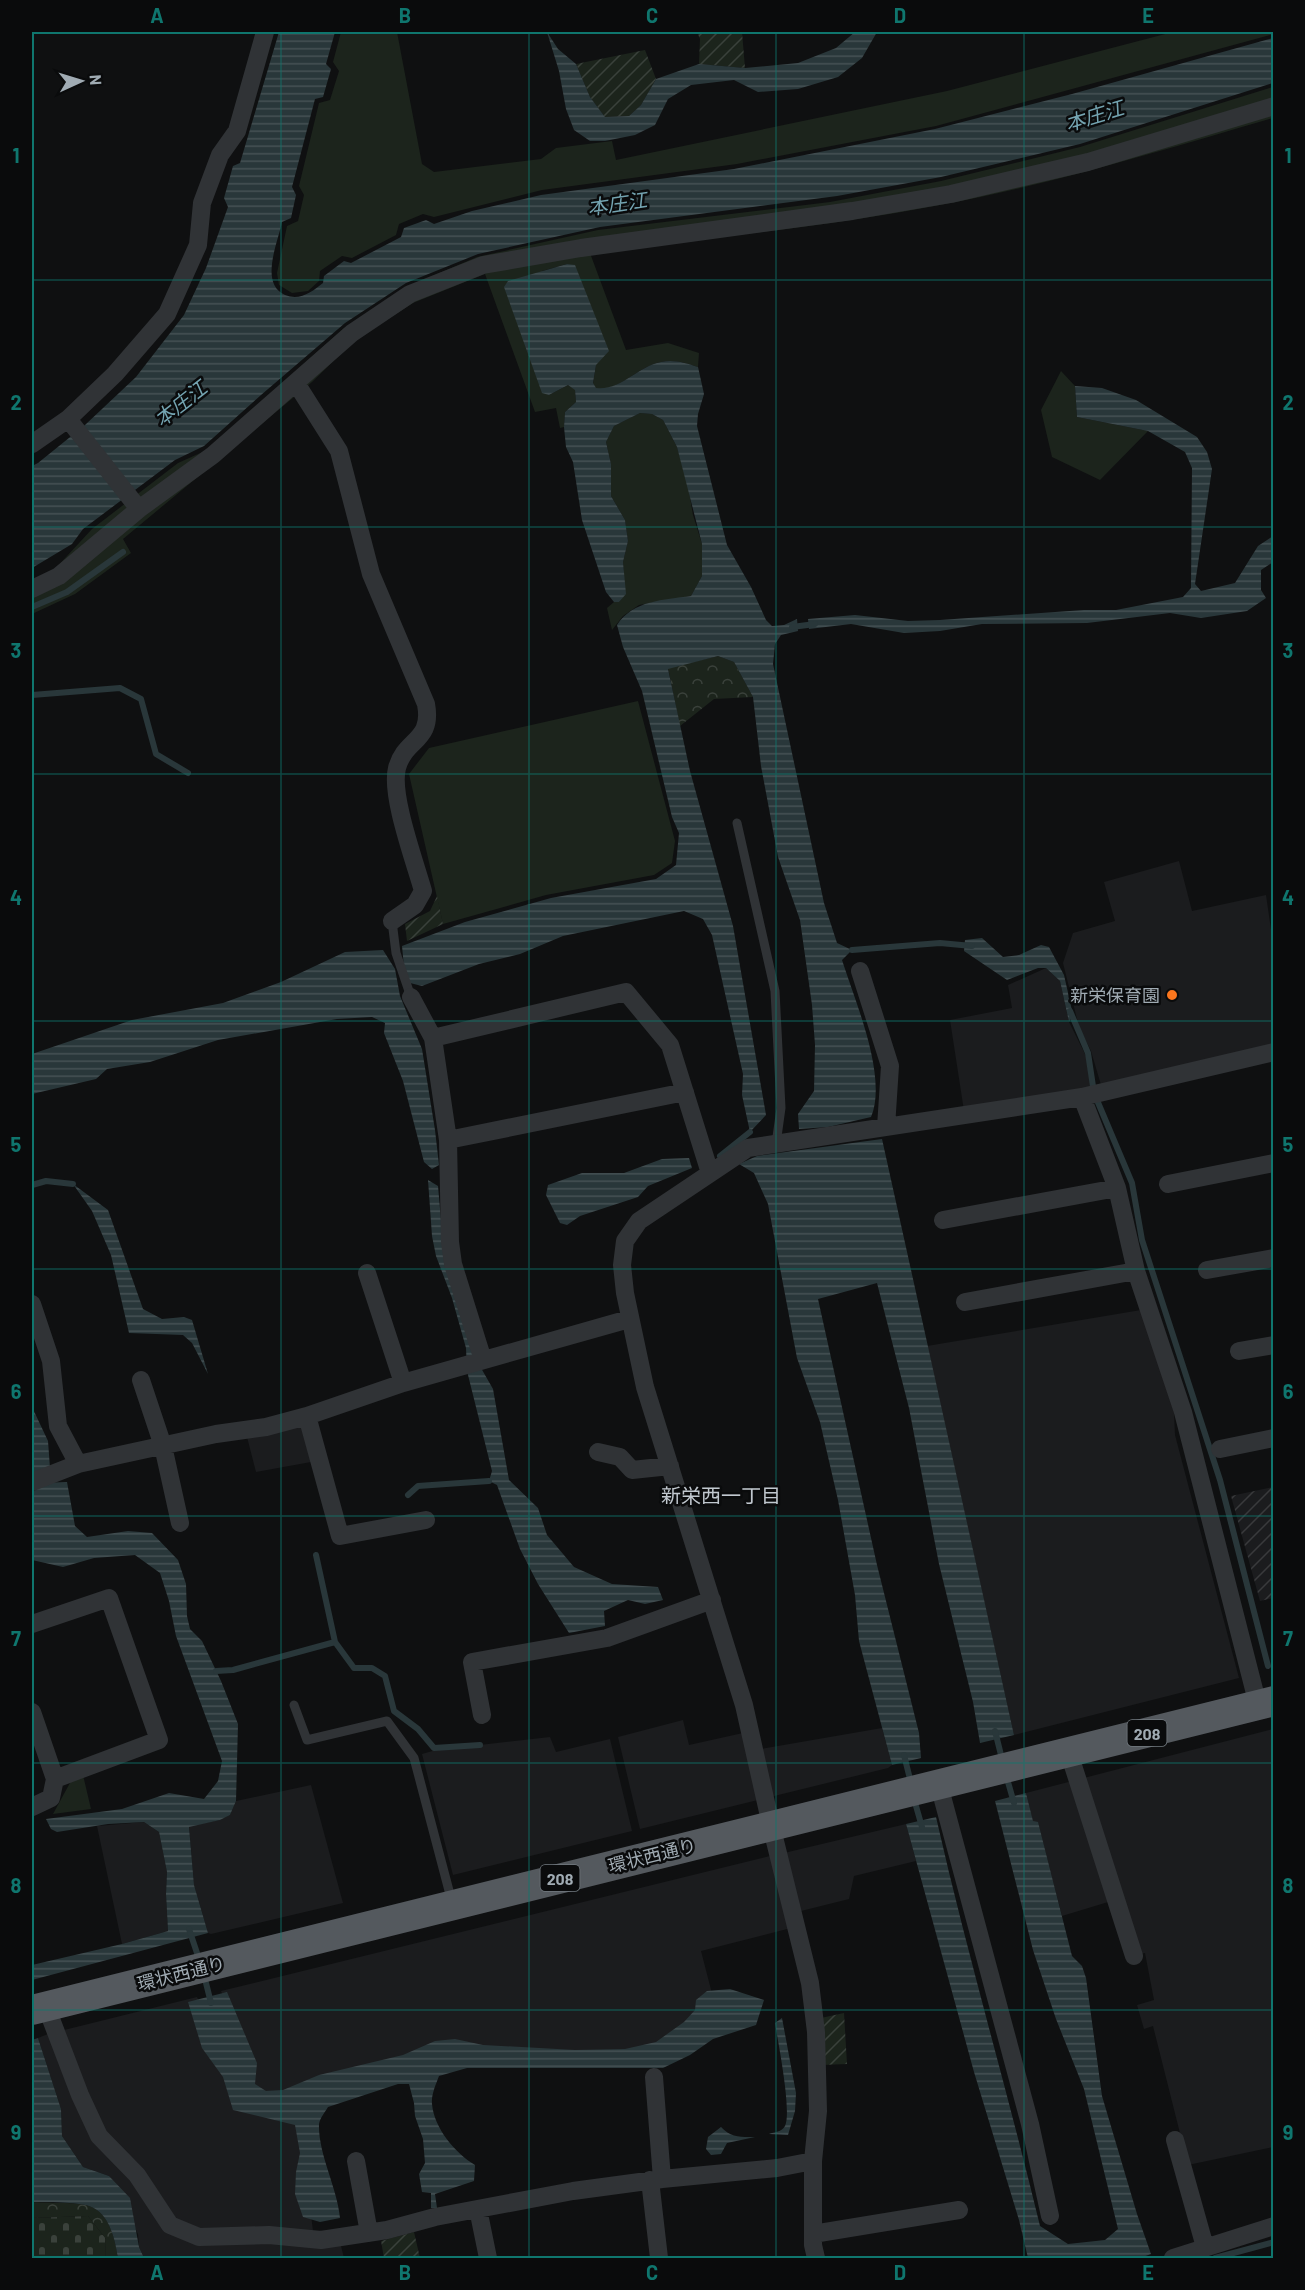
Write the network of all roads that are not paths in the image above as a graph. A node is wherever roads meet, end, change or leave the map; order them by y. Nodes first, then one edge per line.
1 (265, 32) edge
2 (1274, 106) edge
3 (296, 383) junction
4 (68, 419) junction
5 (32, 444) edge
6 (139, 509) junction
7 (32, 589) edge
8 (737, 823) dead end
9 (392, 921) joint
10 (860, 971) dead end
11 (408, 990) joint
12 (433, 1038) junction
13 (1274, 1052) edge
14 (685, 1092) junction
15 (1082, 1097) junction
16 (881, 1128) junction
17 (448, 1140) junction
18 (776, 1144) junction
19 (1274, 1163) edge
20 (710, 1173) junction
21 (1168, 1184) dead end
22 (1117, 1188) junction
23 (943, 1220) dead end
24 (1274, 1258) edge
25 (1207, 1270) dead end
26 (1136, 1271) junction
27 (367, 1273) dead end
28 (965, 1302) dead end
29 (32, 1304) edge
30 (629, 1319) junction
31 (1274, 1345) edge
32 (1239, 1352) dead end
33 (483, 1360) junction
34 (141, 1380) dead end
35 (403, 1383) junction
36 (307, 1416) junction
37 (1274, 1438) edge
38 (163, 1446) junction
39 (1220, 1449) dead end
40 (598, 1452) dead end
41 (78, 1464) junction
42 (670, 1466) junction
43 (38, 1479) edge
44 (426, 1520) dead end
45 (180, 1523) dead end
46 (712, 1600) junction
47 (32, 1624) edge
48 (1266, 1703) edge
49 (294, 1705) dead end
50 (32, 1712) edge
51 (482, 1715) dead end
52 (1069, 1753) junction
53 (56, 1779) junction
54 (934, 1786) junction
55 (32, 1807) edge
56 (771, 1825) junction
57 (452, 1905) junction
58 (1134, 1956) dead end
59 (37, 2008) edge
60 (654, 2077) dead end
61 (1174, 2140) dead end
62 (356, 2161) dead end
63 (813, 2161) junction
64 (656, 2180) junction
65 (478, 2210) junction
66 (960, 2210) dead end
67 (1050, 2216) dead end
68 (1274, 2226) edge
69 (369, 2233) junction
70 (813, 2234) junction
71 (1205, 2247) junction
72 (488, 2259) edge
73 (659, 2259) edge
74 (816, 2259) edge
75 (1173, 2259) edge

1 - 4 street
2 - 3 street
3 - 6 street
3 - 9 street
4 - 5 street
4 - 6 street
6 - 7 street
8 - 18 lane
9 - 11 lane
10 - 16 street
11 - 12 street
12 - 14 street
12 - 17 street
13 - 15 street
14 - 17 street
14 - 20 street
15 - 16 street
15 - 22 street
16 - 18 street
17 - 33 street
18 - 20 street
19 - 21 street
20 - 30 street
22 - 23 street
22 - 26 street
24 - 25 street
26 - 28 street
26 - 48 street
27 - 35 street
29 - 41 street
30 - 33 street
30 - 42 street
31 - 32 street
33 - 35 street
34 - 38 street
35 - 36 street
36 - 38 street
36 - 44 street
37 - 39 street
38 - 41 street
38 - 45 street
40 - 42 street
41 - 43 street
42 - 46 street
46 - 51 street
46 - 56 street
47 - 53 street
48 - 52 highway, 環状西通り / 208
49 - 57 lane
50 - 53 street
52 - 54 highway, 環状西通り / 208
52 - 58 street
53 - 55 street
54 - 56 highway, 環状西通り / 208
54 - 67 street
56 - 57 highway, 環状西通り / 208
56 - 63 street
57 - 59 highway, 環状西通り / 208
59 - 69 street
60 - 64 street
61 - 71 street
62 - 69 street
63 - 64 street
63 - 70 street
64 - 65 street
64 - 73 street
65 - 69 street
65 - 72 street
66 - 70 street
68 - 71 street
70 - 74 street
71 - 75 street

